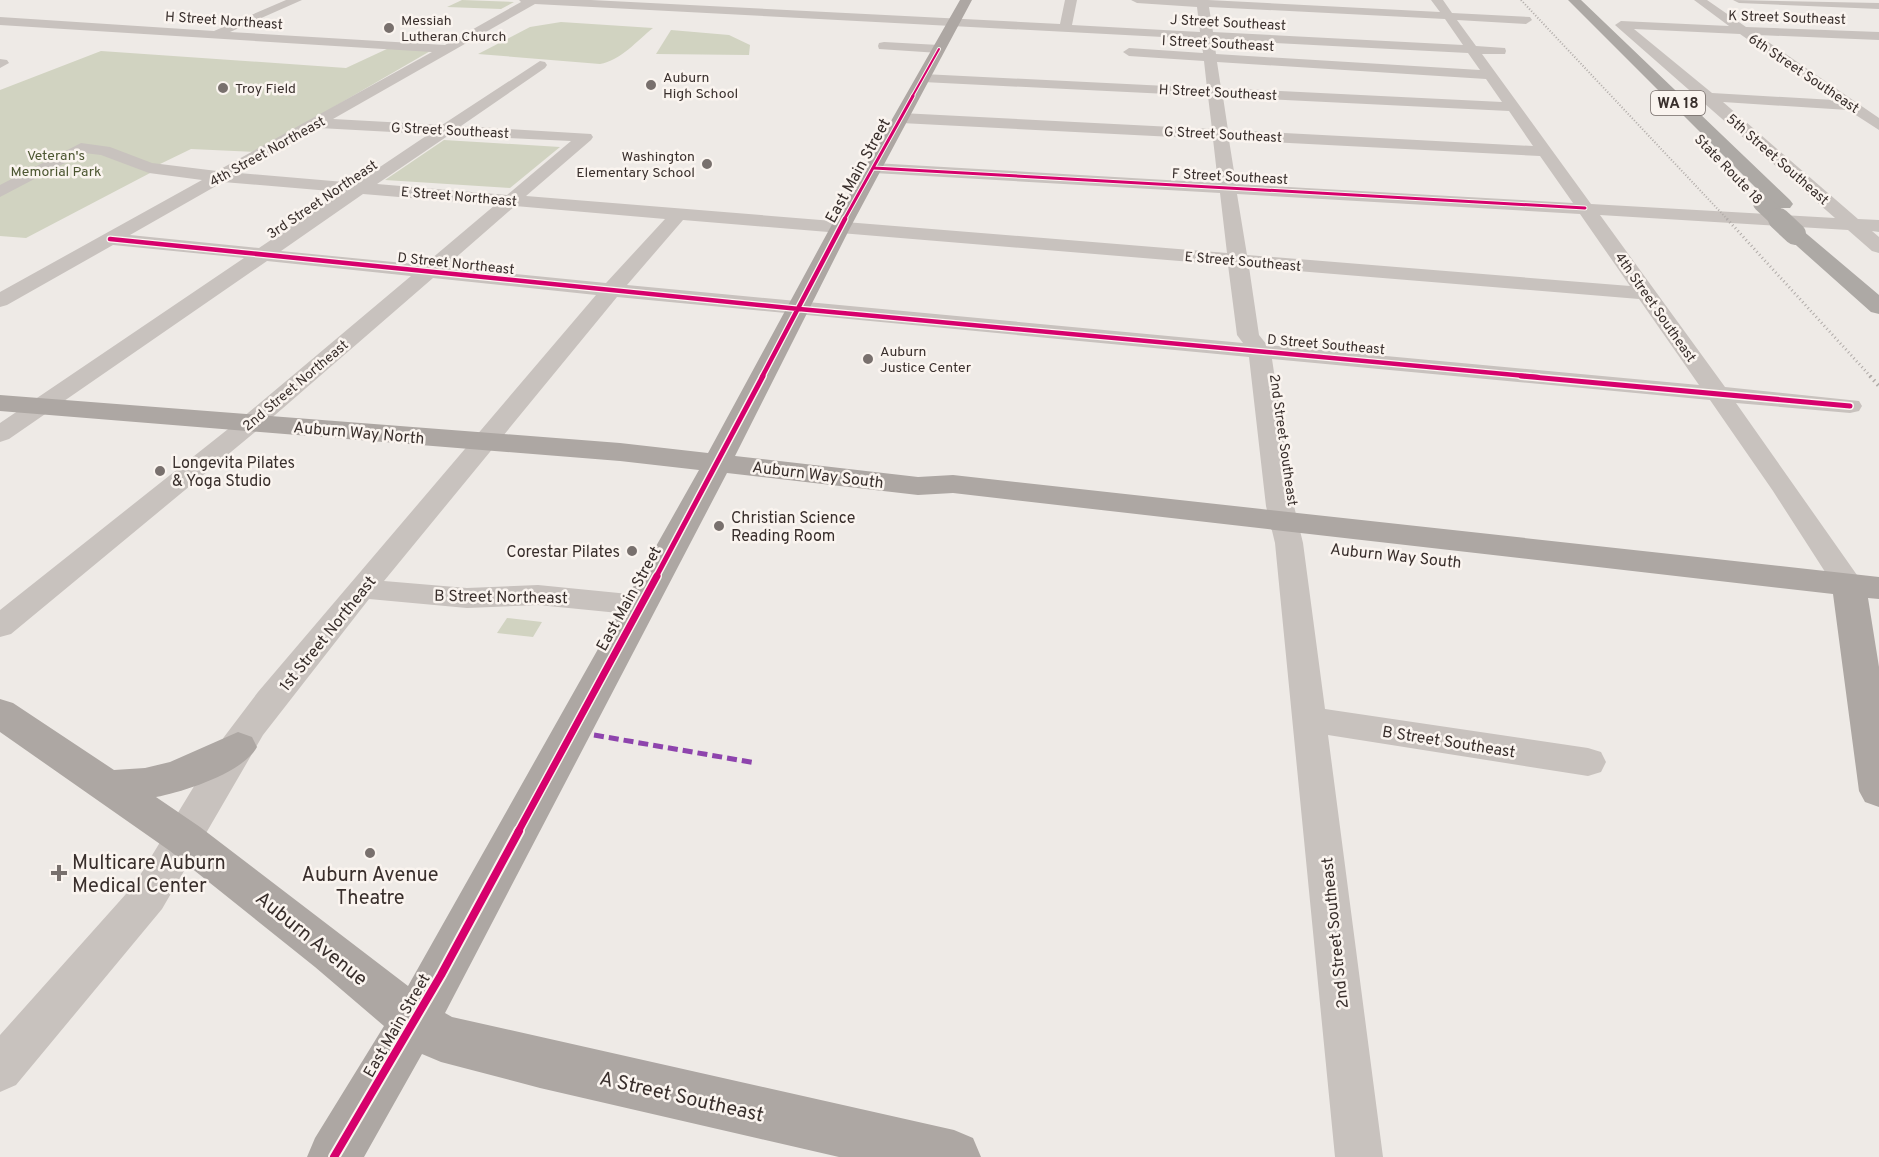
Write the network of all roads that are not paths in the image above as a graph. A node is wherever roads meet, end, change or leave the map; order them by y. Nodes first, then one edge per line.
1 (296, 0) edge
2 (525, 0) edge
3 (533, 0) edge
4 (966, 0) edge
5 (1071, 0) edge
6 (1137, 0) edge
7 (1560, 0) edge
8 (1574, 0) edge
9 (1700, 0) edge
10 (1739, 0) edge
11 (1202, 2) edge
12 (1806, 2) edge
13 (1879, 6) edge
14 (1442, 8) edge
15 (709, 10) junction
16 (696, 20) dead end
17 (1526, 20) dead end
18 (0, 21) edge
19 (954, 23) junction
20 (1621, 25) joint
21 (1065, 28) junction
22 (1741, 30) junction
23 (213, 35) junction
24 (1873, 35) edge
25 (1207, 36) junction
26 (1879, 42) edge
27 (946, 44) junction
28 (884, 46) dead end
29 (447, 49) junction
30 (1472, 49) junction
31 (1500, 51) dead end
32 (1118, 52) dead end
33 (1210, 57) junction
34 (540, 65) dead end
35 (1490, 75) junction
36 (923, 78) junction
37 (1216, 92) junction
38 (1708, 97) junction
39 (1852, 106) junction
40 (1513, 107) junction
41 (1879, 108) edge
42 (901, 118) junction
43 (316, 123) junction
44 (1879, 125) edge
45 (445, 130) junction
46 (1221, 134) junction
47 (585, 137) joint
48 (1545, 151) junction
49 (874, 168) junction
50 (221, 177) junction
51 (361, 187) junction
52 (1229, 188) junction
53 (0, 192) edge
54 (512, 201) junction
55 (1585, 207) junction
56 (679, 214) junction
57 (1853, 225) junction
58 (1879, 226) edge
59 (840, 228) junction
60 (110, 239) junction
61 (1813, 239) junction
62 (1879, 247) edge
63 (261, 256) junction
64 (1237, 260) junction
65 (1866, 268) dead end
66 (428, 272) junction
67 (1839, 274) junction
68 (611, 290) junction
69 (1879, 290) edge
70 (1646, 293) junction
71 (0, 302) edge
72 (1879, 307) edge
73 (799, 309) junction
74 (1879, 320) edge
75 (1259, 350) junction
76 (1717, 393) junction
77 (0, 403) edge
78 (42, 406) junction
79 (1850, 406) dead end
80 (251, 423) junction
81 (0, 435) edge
82 (483, 441) junction
83 (718, 462) junction
84 (1286, 532) junction
85 (362, 589) junction
86 (1865, 597) edge
87 (639, 605) junction
88 (0, 626) edge
89 (0, 712) edge
90 (1309, 719) junction
91 (238, 747) junction
92 (1588, 762) dead end
93 (107, 786) junction
94 (1879, 791) edge
95 (185, 839) junction
96 (415, 1021) junction
97 (0, 1069) edge
98 (852, 1146) edge
99 (334, 1157) edge
100 (954, 1157) edge
101 (1359, 1157) edge

1 - 23 street
2 - 3 street, J Street Southeast
3 - 15 street, J Street Southeast
3 - 29 street, 4th Street Northeast
4 - 19 main road, East Main Street
5 - 21 street
6 - 11 street
7 - 61 highway, State Route 18 / WA 18, bridge
8 - 61 highway, State Route 18 / WA 18
9 - 22 street, 6th Street Southeast
10 - 12 street
11 - 14 street
11 - 25 street, 2nd Street Southeast
12 - 13 street
12 - 24 street
14 - 17 street
14 - 30 street, 4th Street Southeast
15 - 16 street
15 - 19 street, J Street Southeast
18 - 23 street, H Street Northeast
19 - 21 street, J Street Southeast
19 - 27 main road, East Main Street
20 - 22 street, K Street Southeast
20 - 38 street, 5th Street Southeast
21 - 25 street, J Street Southeast
22 - 24 street, K Street Southeast
22 - 39 street, 6th Street Southeast
23 - 29 street, H Street Northeast
24 - 26 street
25 - 30 street, J Street Southeast
25 - 33 street, 2nd Street Southeast
27 - 28 street
27 - 36 main road, East Main Street
29 - 43 street, 4th Street Northeast
30 - 31 street, J Street Southeast
30 - 35 street, 4th Street Southeast
32 - 33 street, I Street Southeast
33 - 35 street, I Street Southeast
33 - 37 street, 2nd Street Southeast
34 - 45 street, 3rd Street Northeast
35 - 40 street, 4th Street Southeast
36 - 37 street, H Street Southeast
36 - 42 main road, East Main Street
37 - 40 street, H Street Southeast
37 - 46 street, 2nd Street Southeast
38 - 39 street
38 - 57 street, 5th Street Southeast
39 - 41 street
39 - 44 street, 6th Street Southeast
40 - 48 street, 4th Street Southeast
42 - 46 street, G Street Southeast
42 - 49 main road, East Main Street
43 - 45 street, G Street Southeast
43 - 50 street, 4th Street Northeast
45 - 47 street, G Street Southeast
45 - 51 street, 3rd Street Northeast
46 - 48 street, G Street Southeast
46 - 52 street, 2nd Street Southeast
47 - 54 street, 2nd Street Northeast
48 - 55 street, 4th Street Southeast
49 - 52 street, F Street Southeast
49 - 59 main road, East Main Street
50 - 51 street, E Street Northeast
50 - 53 street, E Street Northeast
50 - 60 street, 4th Street Northeast
51 - 54 street, E Street Northeast
51 - 63 street, 3rd Street Northeast
52 - 55 street, F Street Southeast
52 - 64 street, 2nd Street Southeast
54 - 56 street, E Street Northeast
54 - 66 street, 2nd Street Northeast
55 - 57 street, F Street Southeast
55 - 70 street, 4th Street Southeast
56 - 59 street, E Street Northeast
56 - 68 street, 1st Street Northeast
57 - 58 street, F Street Southeast
57 - 62 street, 5th Street Southeast
59 - 64 street, E Street Southeast
59 - 73 main road, East Main Street
60 - 63 street, D Street Northeast
60 - 71 street, 4th Street Northeast
61 - 65 highway
61 - 67 highway, State Route 18 / WA 18
61 - 69 highway, State Route 18 / WA 18
63 - 66 street, D Street Northeast
63 - 78 street, 3rd Street Northeast
64 - 70 street, E Street Southeast
64 - 75 street, 2nd Street Southeast
66 - 68 street, D Street Northeast
66 - 80 street, 2nd Street Northeast
67 - 72 highway, State Route 18 / WA 18
67 - 74 highway
68 - 73 street, D Street Northeast
68 - 82 street, 1st Street Northeast
70 - 76 street, 4th Street Southeast
73 - 75 street, D Street Southeast
73 - 83 main road, East Main Street
75 - 76 street, D Street Southeast
75 - 84 street, 2nd Street Southeast
76 - 79 street, D Street Southeast
76 - 86 street, 4th Street Southeast
77 - 78 main road, Auburn Way North
78 - 80 main road, Auburn Way North
78 - 81 street, 3rd Street Northeast
80 - 82 main road, Auburn Way North
80 - 88 street, 2nd Street Northeast
82 - 83 main road, Auburn Way North
82 - 85 street, 1st Street Northeast
83 - 84 main road, Auburn Way South
83 - 87 main road, East Main Street
84 - 86 main road, Auburn Way South
84 - 90 street, 2nd Street Southeast
85 - 87 street, B Street Northeast
85 - 91 street, 1st Street Northeast
86 - 94 main road
87 - 96 main road, East Main Street
89 - 93 main road, Auburn Avenue
90 - 92 street, B Street Southeast
90 - 101 street, 2nd Street Southeast
91 - 93 main road
91 - 95 street, 1st Street Northeast
93 - 95 main road, Auburn Avenue
95 - 96 main road, Auburn Avenue
95 - 97 street, 1st Street Northeast
96 - 98 main road, A Street Southeast
96 - 99 main road, East Main Street
98 - 100 main road, A Street Southeast

